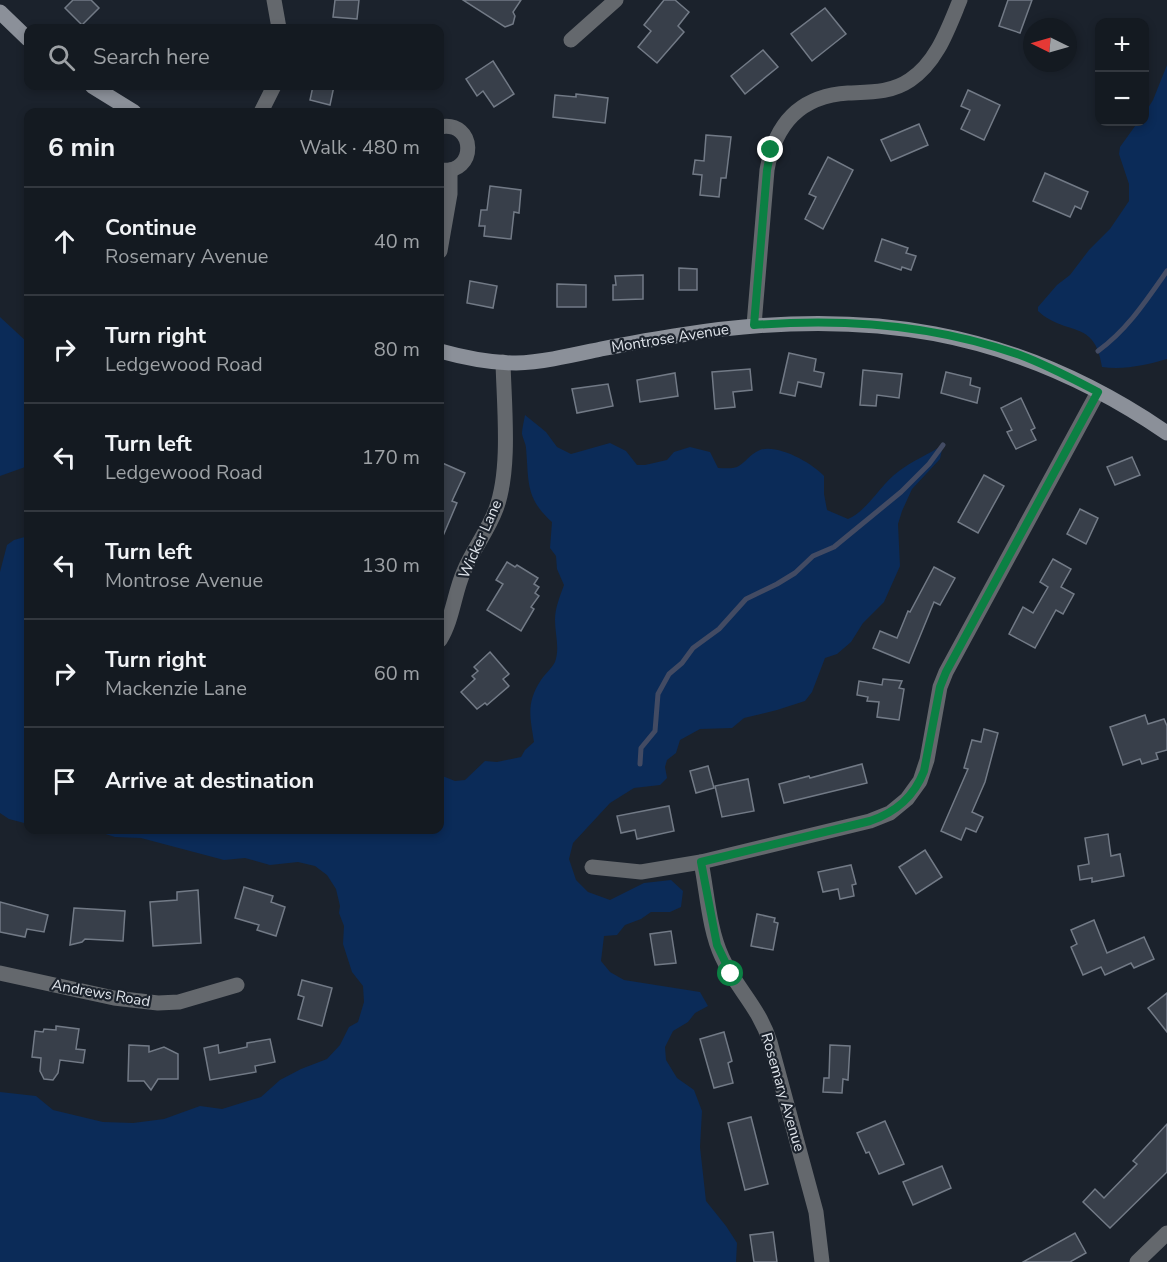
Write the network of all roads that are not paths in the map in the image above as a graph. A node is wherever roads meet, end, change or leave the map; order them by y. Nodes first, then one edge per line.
1 (274, 0) edge
2 (616, 0) edge
3 (960, 0) edge
4 (0, 12) edge
5 (278, 24) edge
6 (24, 35) edge
7 (571, 40) dead end
8 (98, 90) edge
9 (272, 90) edge
10 (128, 108) edge
11 (263, 108) edge
12 (444, 127) edge
13 (445, 170) edge
14 (444, 228) edge
15 (754, 325) junction
16 (444, 352) edge
17 (503, 362) junction
18 (1098, 392) junction
19 (1167, 433) edge
20 (444, 632) edge
21 (701, 862) junction
22 (592, 867) dead end
23 (0, 973) edge
24 (237, 985) dead end
25 (1167, 1233) edge
26 (822, 1262) edge
27 (1137, 1262) edge

1 - 5 street
2 - 7 street
3 - 15 street
4 - 6 main road
8 - 10 main road
9 - 11 street
12 - 13 street
13 - 14 street
15 - 17 main road, Montrose Avenue
15 - 18 main road, Montrose Avenue
16 - 17 main road, Montrose Avenue
17 - 20 street, Wicker Lane
18 - 19 main road, Montrose Avenue
18 - 21 street
21 - 22 street
21 - 26 street, Rosemary Avenue
23 - 24 street, Andrews Road
25 - 27 street

